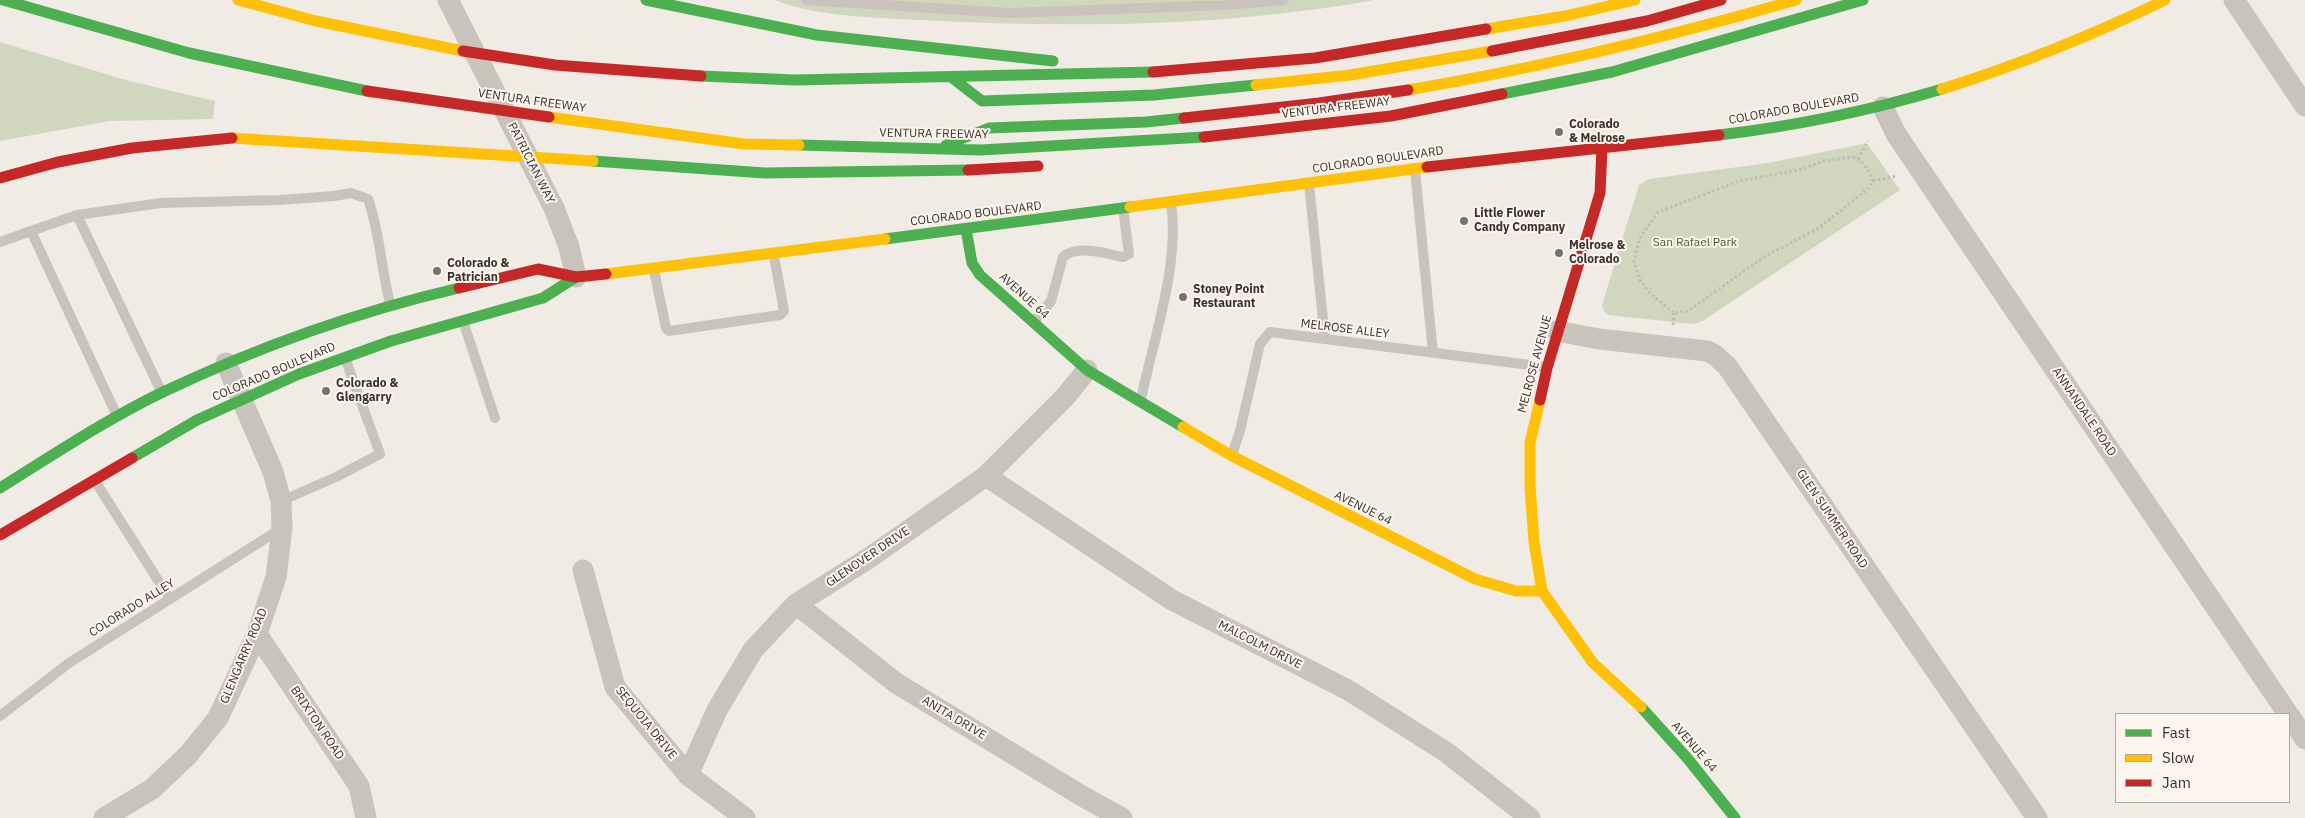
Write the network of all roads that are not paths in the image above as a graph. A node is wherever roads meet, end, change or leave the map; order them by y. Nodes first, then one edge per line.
1 (3, 0) edge
2 (33, 0) edge
3 (238, 0) edge
4 (448, 0) edge
5 (646, 0) edge
6 (806, 0) edge
7 (1284, 0) edge
8 (1635, 0) edge
9 (1721, 0) edge
10 (1796, 0) edge
11 (1863, 0) edge
12 (2165, 0) edge
13 (2234, 0) edge
14 (8, 14) dead end
15 (1141, 73) junction
16 (951, 77) junction
17 (2305, 106) edge
18 (1883, 107) junction
19 (1213, 137) junction
20 (132, 148) junction
21 (1602, 148) junction
22 (935, 149) junction
23 (1156, 152) dead end
24 (1049, 165) dead end
25 (0, 168) edge
26 (1414, 168) junction
27 (0, 178) edge
28 (1309, 183) junction
29 (1170, 201) junction
30 (1123, 208) junction
31 (77, 215) junction
32 (966, 230) junction
33 (31, 231) junction
34 (0, 242) edge
35 (773, 253) junction
36 (654, 269) junction
37 (576, 277) junction
38 (390, 304) junction
39 (462, 320) junction
40 (1033, 323) junction
41 (1557, 331) junction
42 (1325, 339) junction
43 (1433, 353) junction
44 (345, 357) junction
45 (226, 363) junction
46 (1547, 368) junction
47 (1087, 370) junction
48 (162, 393) junction
49 (242, 398) junction
50 (1140, 402) junction
51 (118, 417) junction
52 (495, 418) dead end
53 (1232, 456) junction
54 (986, 476) junction
55 (94, 480) junction
56 (0, 488) edge
57 (281, 501) junction
58 (282, 528) junction
59 (0, 534) edge
60 (583, 570) dead end
61 (1542, 591) junction
62 (170, 599) junction
63 (796, 604) junction
64 (256, 634) junction
65 (2287, 713) edge
66 (0, 716) edge
67 (2290, 718) edge
68 (2305, 739) edge
69 (688, 775) junction
70 (104, 818) edge
71 (366, 818) edge
72 (745, 818) edge
73 (1122, 818) edge
74 (1530, 818) edge
75 (1736, 818) edge
76 (2037, 818) edge

1 - 22 main road, VENTURA FREEWAY
2 - 14 main road
3 - 16 main road
4 - 37 street, PATRICIAN WAY
5 - 15 main road
6 - 7 lane
8 - 15 main road
9 - 16 main road
10 - 22 main road
11 - 19 main road, VENTURA FREEWAY
12 - 18 main road, COLORADO BOULEVARD
13 - 17 street
15 - 16 main road
18 - 21 main road, COLORADO BOULEVARD
18 - 65 street, ANNANDALE ROAD
19 - 22 main road, VENTURA FREEWAY
19 - 23 main road
20 - 24 main road
20 - 25 main road
20 - 27 main road
21 - 26 main road, COLORADO BOULEVARD
21 - 41 main road, MELROSE AVENUE
26 - 28 main road, COLORADO BOULEVARD
26 - 43 lane
28 - 29 main road, COLORADO BOULEVARD
28 - 42 lane
29 - 30 main road, COLORADO BOULEVARD
29 - 50 lane
30 - 32 main road, COLORADO BOULEVARD
30 - 40 lane
31 - 33 lane
31 - 38 lane
31 - 48 lane
32 - 35 main road, COLORADO BOULEVARD
32 - 40 main road, AVENUE 64
33 - 34 lane
33 - 51 lane
35 - 36 main road, COLORADO BOULEVARD
35 - 36 lane
36 - 37 main road, COLORADO BOULEVARD
37 - 38 main road, COLORADO BOULEVARD
37 - 39 main road, COLORADO BOULEVARD
38 - 45 main road, COLORADO BOULEVARD
39 - 44 main road, COLORADO BOULEVARD
39 - 52 lane
40 - 47 main road, AVENUE 64
41 - 46 main road, MELROSE AVENUE
41 - 76 street, GLEN SUMMER ROAD
42 - 43 lane, MELROSE ALLEY
42 - 53 lane, MELROSE ALLEY
43 - 46 lane, MELROSE ALLEY
44 - 49 main road, COLORADO BOULEVARD
44 - 57 lane
45 - 48 main road, COLORADO BOULEVARD
45 - 49 street, GLENGARRY ROAD
46 - 61 main road, MELROSE AVENUE
47 - 50 main road, AVENUE 64
47 - 54 street, GLENOVER DRIVE
48 - 51 main road, COLORADO BOULEVARD
49 - 55 main road, COLORADO BOULEVARD
49 - 57 street, GLENGARRY ROAD
50 - 53 main road, AVENUE 64
51 - 56 main road, COLORADO BOULEVARD
53 - 61 main road, AVENUE 64
54 - 63 street, GLENOVER DRIVE
54 - 74 street, MALCOLM DRIVE
55 - 59 main road, COLORADO BOULEVARD
55 - 62 lane
57 - 58 street, GLENGARRY ROAD
58 - 62 lane, COLORADO ALLEY
58 - 64 street, GLENGARRY ROAD
60 - 69 street, SEQUOIA DRIVE
61 - 75 main road, AVENUE 64
62 - 66 lane, COLORADO ALLEY
63 - 69 street, GLENOVER DRIVE
63 - 73 street, ANITA DRIVE
64 - 70 street, GLENGARRY ROAD
64 - 71 street, BRIXTON ROAD
67 - 68 street, ANNANDALE ROAD
69 - 72 street, SEQUOIA DRIVE

